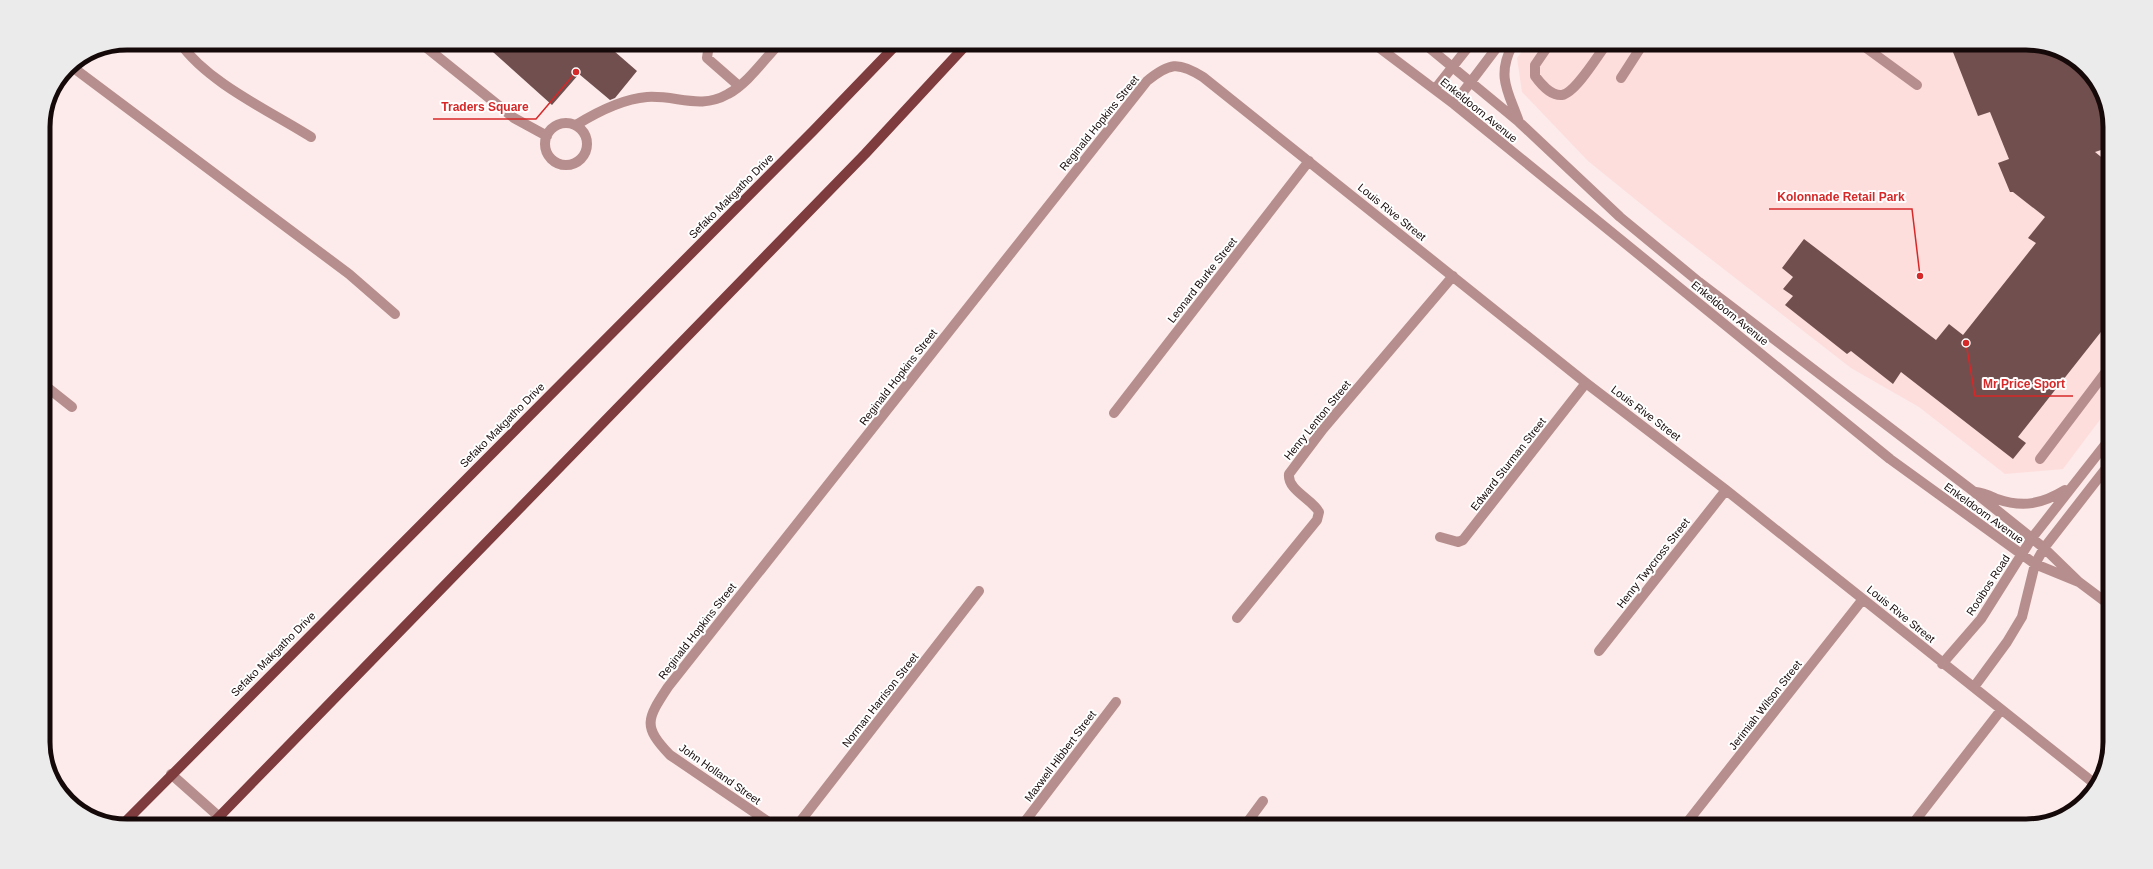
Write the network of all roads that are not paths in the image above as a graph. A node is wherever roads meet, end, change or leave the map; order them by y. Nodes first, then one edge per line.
1 (186, 50) edge
2 (429, 50) edge
3 (708, 50) edge
4 (773, 50) edge
5 (891, 50) edge
6 (961, 50) edge
7 (1382, 50) edge
8 (1431, 50) edge
9 (1465, 50) edge
10 (1495, 50) edge
11 (1511, 50) edge
12 (1545, 50) edge
13 (1602, 50) edge
14 (1639, 50) edge
15 (1869, 50) edge
16 (1180, 66) joint
17 (1452, 68) junction
18 (76, 70) edge
19 (1621, 78) dead end
20 (1471, 82) junction
21 (1917, 85) dead end
22 (740, 86) junction
23 (1435, 89) junction
24 (1454, 104) junction
25 (1519, 122) junction
26 (576, 125) junction
27 (547, 136) junction
28 (311, 137) dead end
29 (1309, 161) junction
30 (1453, 276) junction
31 (395, 314) dead end
32 (2103, 376) edge
33 (1586, 383) junction
34 (50, 390) edge
35 (72, 407) dead end
36 (1114, 412) dead end
37 (2103, 447) edge
38 (2040, 459) dead end
39 (2103, 473) edge
40 (2070, 488) junction
41 (1726, 490) junction
42 (1972, 491) junction
43 (1440, 537) dead end
44 (2032, 538) junction
45 (2044, 548) junction
46 (2022, 555) junction
47 (2035, 564) junction
48 (2079, 582) junction
49 (980, 591) dead end
50 (1863, 599) junction
51 (2103, 600) edge
52 (1237, 618) dead end
53 (1599, 651) dead end
54 (1942, 664) junction
55 (1974, 687) junction
56 (1116, 702) dead end
57 (2001, 710) junction
58 (650, 721) joint
59 (171, 774) junction
60 (2092, 782) edge
61 (1263, 801) dead end
62 (128, 819) edge
63 (219, 819) edge
64 (221, 819) edge
65 (764, 819) edge
66 (802, 819) edge
67 (1027, 819) edge
68 (1250, 819) edge
69 (1690, 819) edge
70 (1916, 819) edge

1 - 28 street
2 - 27 street
3 - 22 street
4 - 22 street
5 - 59 main road, Sefako Makgatho Drive
6 - 64 main road
7 - 23 street, Enkeldoorn Avenue
8 - 17 street, Enkeldoorn Avenue
9 - 17 street
10 - 20 street
11 - 25 street
12 - 13 street
14 - 19 street
15 - 21 street
16 - 29 street, Louis Rive Street
16 - 58 street, Reginald Hopkins Street
17 - 20 street, Enkeldoorn Avenue
17 - 23 street
18 - 31 street
20 - 24 street
20 - 25 street, Enkeldoorn Avenue
22 - 26 street
23 - 24 street, Enkeldoorn Avenue
24 - 46 street, Enkeldoorn Avenue
25 - 42 street, Enkeldoorn Avenue
26 - 27 street
26 - 27 street
29 - 30 street, Louis Rive Street
29 - 36 street, Leonard Burke Street
30 - 33 street, Louis Rive Street
30 - 52 street, Henry Lenton Street
32 - 38 street
33 - 41 street, Louis Rive Street
33 - 43 street, Edward Sturman Street
34 - 35 street
37 - 40 street, Rooibos Road
39 - 45 street
40 - 42 street
40 - 44 street, Rooibos Road
41 - 50 street, Louis Rive Street
41 - 53 street, Henry Twycross Street
42 - 44 street, Enkeldoorn Avenue
44 - 45 street, Enkeldoorn Avenue
44 - 46 street, Rooibos Road
45 - 47 street
45 - 48 street, Enkeldoorn Avenue
46 - 47 street, Enkeldoorn Avenue
46 - 54 street, Rooibos Road
47 - 48 street, Enkeldoorn Avenue
47 - 55 street
48 - 51 street, Enkeldoorn Avenue
49 - 66 street, Norman Harrison Street
50 - 54 street, Louis Rive Street
50 - 69 street, Jerimiah Wilson Street
54 - 55 street, Louis Rive Street
55 - 57 street, Louis Rive Street
56 - 67 street, Maxwell Hibbert Street
57 - 60 street, Louis Rive Street
57 - 70 street
58 - 65 street, John Holland Street
59 - 62 main road, Sefako Makgatho Drive
59 - 63 street
61 - 68 street

